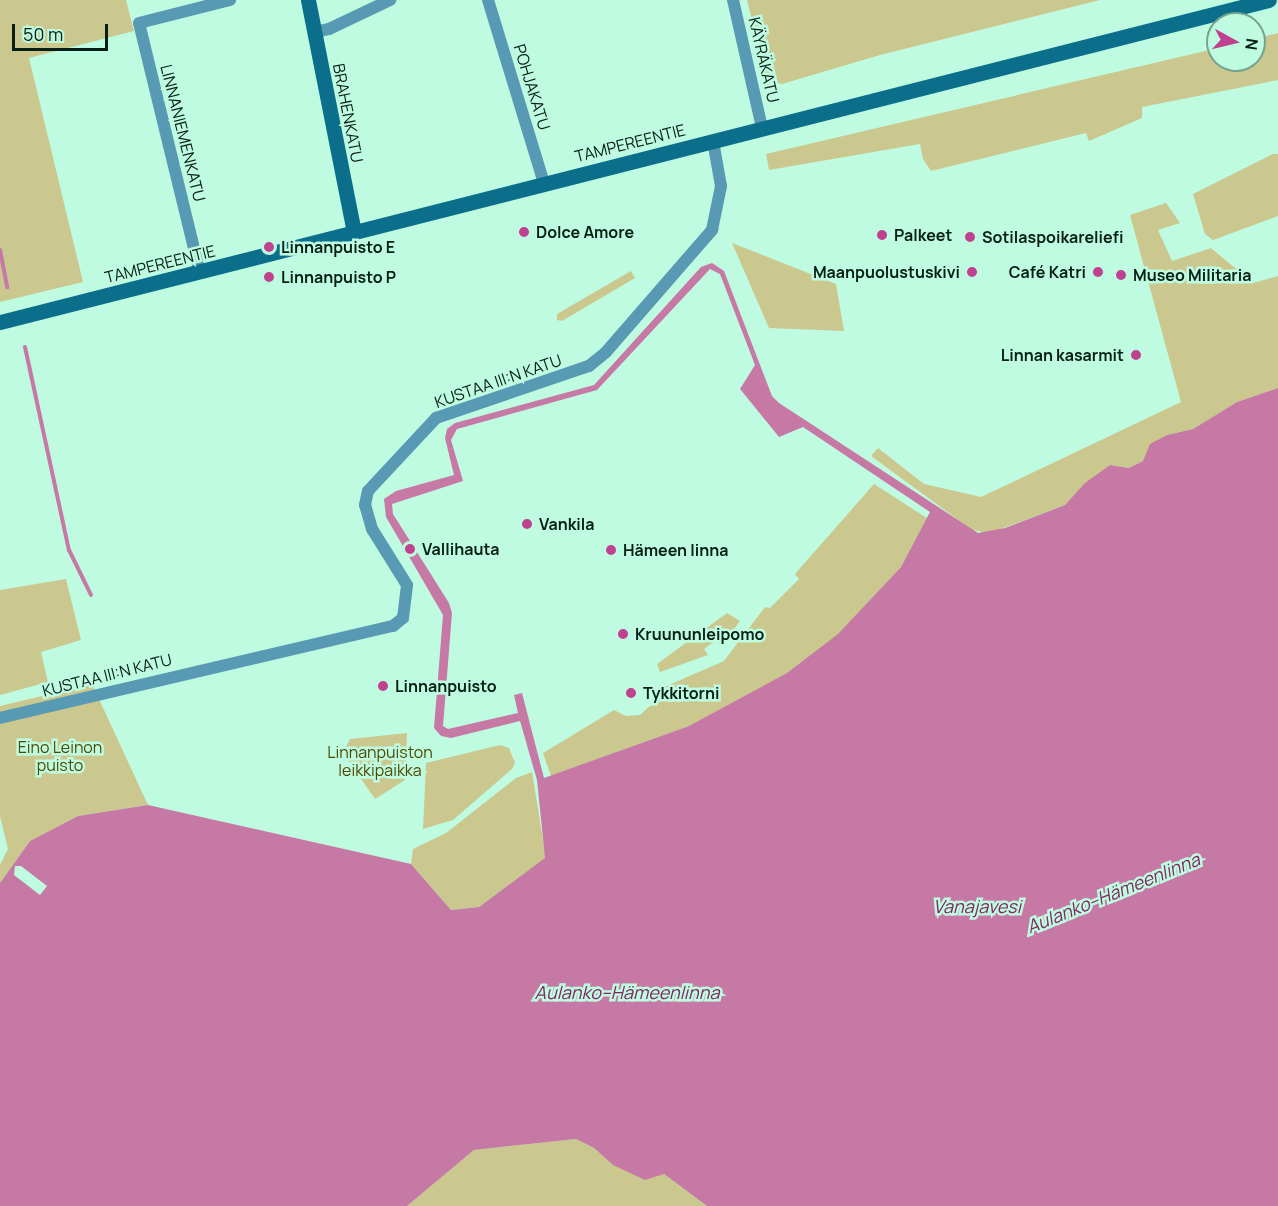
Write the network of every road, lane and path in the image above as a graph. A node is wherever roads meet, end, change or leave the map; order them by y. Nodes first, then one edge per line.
1 (230, 0) edge
2 (308, 0) edge
3 (390, 0) edge
4 (488, 0) edge
5 (733, 0) edge
6 (1269, 0) edge
7 (314, 32) junction
8 (762, 128) junction
9 (713, 141) junction
10 (544, 183) junction
11 (354, 233) junction
12 (200, 273) junction
13 (0, 322) edge
14 (0, 718) edge

1 - 12 street, LINNANIEMENKATU
2 - 7 main road, BRAHENKATU
3 - 7 street
4 - 10 street, POHJAKATU
5 - 8 street, KÄYRÄKATU
6 - 8 main road, TAMPEREENTIE
7 - 11 main road, BRAHENKATU
8 - 9 main road, TAMPEREENTIE
9 - 10 main road, TAMPEREENTIE
9 - 14 street, KUSTAA III:N KATU
10 - 11 main road, TAMPEREENTIE
11 - 12 main road, TAMPEREENTIE
12 - 13 main road, TAMPEREENTIE

